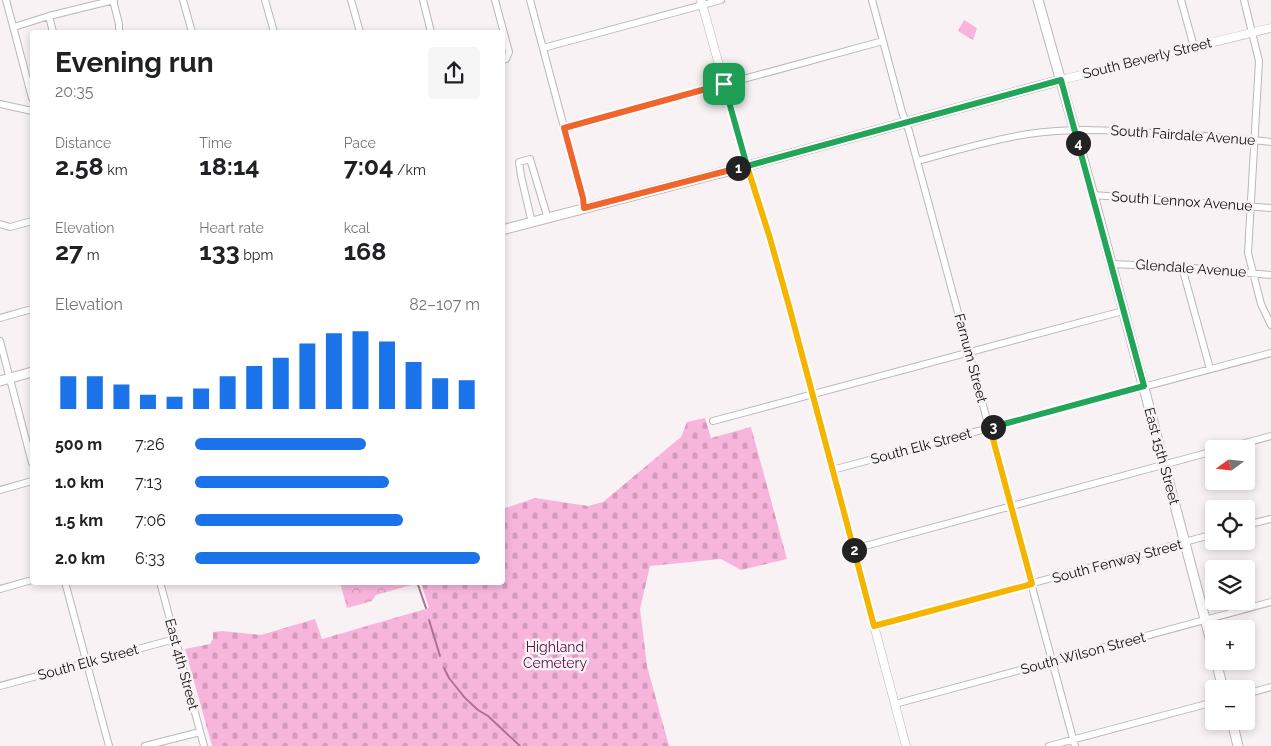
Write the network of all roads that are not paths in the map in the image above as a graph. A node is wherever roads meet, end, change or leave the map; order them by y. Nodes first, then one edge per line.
1 (6, 0) edge
2 (113, 0) edge
3 (184, 0) edge
4 (265, 0) edge
5 (351, 0) edge
6 (423, 0) edge
7 (495, 0) edge
8 (530, 0) edge
9 (722, 0) edge
10 (872, 0) edge
11 (1038, 0) edge
12 (1181, 0) edge
13 (1244, 0) edge
14 (701, 3) edge
15 (48, 16) junction
16 (14, 27) junction
17 (1271, 28) edge
18 (52, 30) edge
19 (119, 30) edge
20 (192, 30) edge
21 (273, 30) edge
22 (359, 30) edge
23 (430, 30) edge
24 (503, 30) edge
25 (1253, 32) junction
26 (505, 37) edge
27 (883, 41) junction
28 (1194, 46) junction
29 (543, 48) junction
30 (505, 58) edge
31 (1061, 80) junction
32 (724, 84) junction
33 (30, 90) edge
34 (0, 104) edge
35 (30, 111) edge
36 (906, 122) junction
37 (564, 128) junction
38 (1074, 130) junction
39 (1256, 140) junction
40 (1271, 142) edge
41 (918, 161) junction
42 (747, 166) junction
43 (1093, 195) junction
44 (1251, 206) junction
45 (584, 208) junction
46 (1271, 208) edge
47 (548, 219) junction
48 (30, 222) edge
49 (532, 223) junction
50 (0, 224) edge
51 (505, 229) edge
52 (1111, 264) junction
53 (1182, 267) junction
54 (1253, 273) junction
55 (1271, 276) edge
56 (30, 310) edge
57 (1124, 311) junction
58 (0, 318) edge
59 (1271, 325) edge
60 (0, 341) edge
61 (969, 352) junction
62 (1271, 353) edge
63 (1210, 369) junction
64 (30, 373) edge
65 (10, 378) junction
66 (0, 381) edge
67 (1144, 386) junction
68 (812, 395) junction
69 (713, 422) dead end
70 (990, 428) junction
71 (1271, 436) edge
72 (1255, 440) edge
73 (1205, 453) edge
74 (30, 455) edge
75 (1164, 464) junction
76 (832, 470) junction
77 (30, 482) edge
78 (0, 490) edge
79 (1011, 506) junction
80 (1271, 519) edge
81 (1255, 523) edge
82 (1205, 536) edge
83 (1185, 542) junction
84 (854, 548) junction
85 (30, 581) edge
86 (1032, 584) junction
87 (66, 585) edge
88 (161, 585) edge
89 (0, 589) edge
90 (1271, 602) edge
91 (1205, 620) junction
92 (874, 626) junction
93 (175, 639) junction
94 (1052, 661) junction
95 (86, 663) junction
96 (0, 686) edge
97 (1271, 687) edge
98 (1255, 691) edge
99 (895, 704) junction
100 (1205, 705) edge
101 (1234, 730) edge
102 (200, 732) junction
103 (1074, 743) edge
104 (108, 746) edge
105 (145, 746) edge
106 (204, 746) edge
107 (906, 746) edge
108 (1049, 746) edge
109 (1238, 746) edge

1 - 16 street
2 - 15 street
2 - 19 street
3 - 20 street
4 - 21 street
5 - 22 street
6 - 23 street
7 - 24 street
8 - 29 street
9 - 14 street
10 - 27 street, Farnum Street
11 - 31 main road, East 15th Street
12 - 28 street
13 - 25 street
14 - 29 street
14 - 32 street
15 - 16 street
15 - 18 street
16 - 33 street
17 - 25 street, South Beverly Street
25 - 28 street, South Beverly Street
25 - 39 street
26 - 30 street
27 - 32 street
27 - 36 street, Farnum Street
28 - 31 street, South Beverly Street
29 - 37 street
31 - 36 main road, South Beverly Street
31 - 38 main road, East 15th Street
32 - 37 street
32 - 42 street
34 - 35 street
36 - 41 street, Farnum Street
36 - 42 main road, South Beverly Street
37 - 45 street
38 - 39 street, South Fairdale Avenue
38 - 41 street, South Fairdale Avenue
38 - 43 main road, East 15th Street
39 - 40 street, South Fairdale Avenue
39 - 44 street
41 - 61 street, Farnum Street
42 - 45 main road, South Beverly Street
42 - 68 street
43 - 44 street, South Lennox Avenue
43 - 52 main road, East 15th Street
44 - 46 street, South Lennox Avenue
44 - 54 street
45 - 47 main road, South Beverly Street
47 - 49 main road, South Beverly Street
47 - 49 street
48 - 50 street
49 - 51 main road, South Beverly Street
52 - 53 street, Glendale Avenue
52 - 57 main road, East 15th Street
53 - 54 street, Glendale Avenue
53 - 63 street
54 - 55 street, Glendale Avenue
54 - 59 street
56 - 58 street
57 - 61 street
57 - 67 main road, East 15th Street
60 - 65 street
61 - 68 street
61 - 70 street, Farnum Street
62 - 63 street, South Elk Street
63 - 67 street, South Elk Street
64 - 65 main road
65 - 66 main road
65 - 74 street
67 - 70 street, South Elk Street
67 - 75 main road, East 15th Street
68 - 69 street
68 - 76 street
70 - 76 street, South Elk Street
70 - 79 street, Farnum Street
71 - 72 street
73 - 75 street
75 - 79 street
75 - 83 main road, East 15th Street
76 - 84 street
77 - 78 street
79 - 84 street
79 - 86 street, Farnum Street
80 - 81 street
82 - 83 street, South Fenway Street
83 - 86 street, South Fenway Street
83 - 91 main road, East 15th Street
84 - 92 street
85 - 89 street
86 - 92 street, South Fenway Street
86 - 94 street, Farnum Street
87 - 95 street
88 - 93 street, East 4th Street
90 - 91 street, South Wilson Street
91 - 94 street, South Wilson Street
92 - 99 street
93 - 95 street, South Elk Street
93 - 102 street, East 4th Street
94 - 99 street, South Wilson Street
94 - 103 street, Farnum Street
95 - 96 street, South Elk Street
95 - 104 street
97 - 98 street
99 - 107 street
100 - 103 street
101 - 109 main road
102 - 105 street
102 - 106 street, East 4th Street
103 - 108 street

